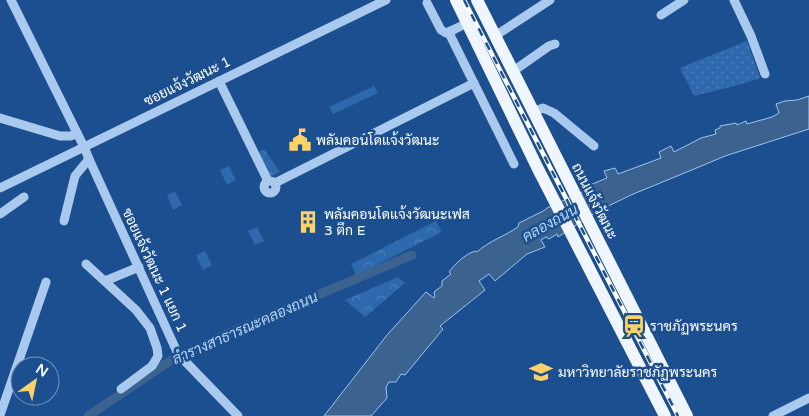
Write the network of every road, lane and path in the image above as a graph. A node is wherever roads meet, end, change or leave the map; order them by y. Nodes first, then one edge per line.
1 (11, 0) edge
2 (386, 0) edge
3 (456, 0) edge
4 (477, 0) edge
5 (550, 0) edge
6 (684, 0) edge
7 (734, 0) edge
8 (427, 3) dead end
9 (661, 15) dead end
10 (467, 23) junction
11 (453, 30) junction
12 (495, 36) junction
13 (555, 44) dead end
14 (512, 72) junction
15 (765, 74) dead end
16 (218, 81) junction
17 (474, 83) junction
18 (533, 112) junction
19 (0, 118) edge
20 (77, 133) junction
21 (594, 146) dead end
22 (84, 147) junction
23 (88, 159) junction
24 (514, 164) dead end
25 (0, 188) edge
26 (24, 197) dead end
27 (0, 214) edge
28 (64, 221) dead end
29 (86, 264) dead end
30 (139, 267) junction
31 (105, 281) junction
32 (46, 282) dead end
33 (121, 389) dead end
34 (809, 398) edge
35 (0, 415) edge
36 (238, 416) edge
37 (665, 416) edge
38 (687, 416) edge
39 (775, 416) edge

1 - 20 street, ซอยแจ้งวัฒนะ 1 แยก 1
2 - 16 street, ซอยแจ้งวัฒนะ 1
3 - 10 main road
4 - 12 main road, ถนนแจ้งวัฒนะ
5 - 12 street
6 - 9 street
7 - 15 street
8 - 11 street
10 - 11 street
10 - 37 main road
11 - 17 street
12 - 14 main road, ถนนแจ้งวัฒนะ
13 - 14 street
14 - 18 main road, ถนนแจ้งวัฒนะ
16 - 17 street
16 - 22 street, ซอยแจ้งวัฒนะ 1
17 - 24 street
18 - 21 street
18 - 38 main road, ถนนแจ้งวัฒนะ
19 - 20 street
20 - 22 street, ซอยแจ้งวัฒนะ 1 แยก 1
22 - 23 street, ซอยแจ้งวัฒนะ 1 แยก 1
22 - 25 street, ซอยแจ้งวัฒนะ 1
23 - 28 street
23 - 30 street, ซอยแจ้งวัฒนะ 1 แยก 1
26 - 27 street
29 - 31 street
30 - 31 street
30 - 36 street, ซอยแจ้งวัฒนะ 1 แยก 1
31 - 33 street
32 - 35 street
34 - 39 street

